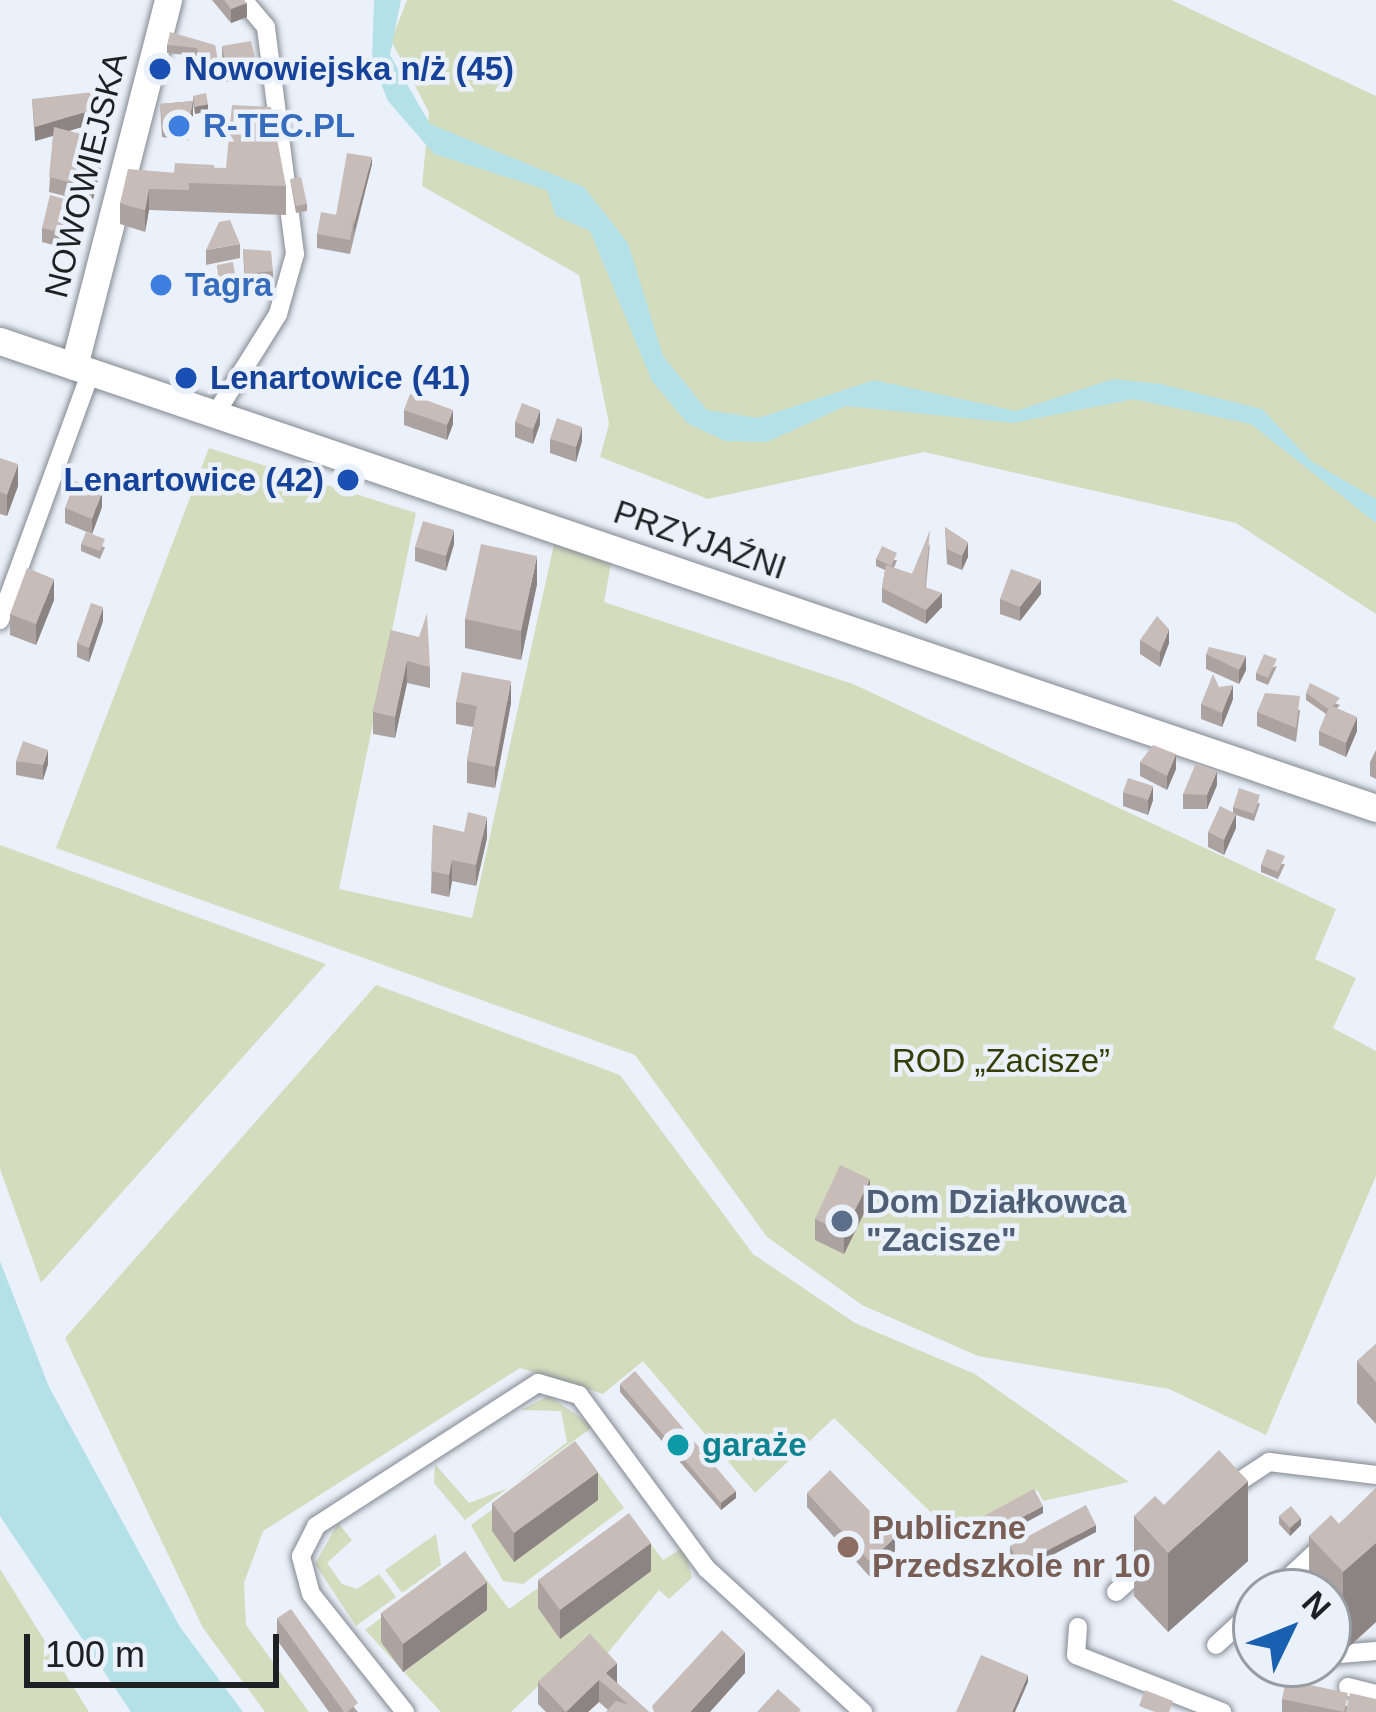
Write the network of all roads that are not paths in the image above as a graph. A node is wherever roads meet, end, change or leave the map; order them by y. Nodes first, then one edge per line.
1 (168, 0) edge
2 (243, 0) edge
3 (0, 341) edge
4 (82, 369) junction
5 (216, 413) junction
6 (0, 620) edge
7 (1376, 808) edge
8 (1376, 1475) edge
9 (1199, 1516) edge
10 (1341, 1530) edge
11 (1166, 1546) edge
12 (1299, 1568) edge
13 (1116, 1592) dead end
14 (1078, 1627) dead end
15 (1232, 1630) edge
16 (1216, 1645) dead end
17 (1348, 1688) edge
18 (1376, 1694) edge
19 (405, 1712) edge
20 (863, 1712) edge
21 (1222, 1712) edge

1 - 4 main road, NOWOWIEJSKA
2 - 5 street
3 - 4 main road, PRZYJAŹNI
4 - 5 main road, PRZYJAŹNI
4 - 6 street
5 - 7 main road, PRZYJAŹNI
8 - 9 street
10 - 12 street
11 - 13 street
14 - 21 street
15 - 16 street
17 - 18 street
19 - 20 street

